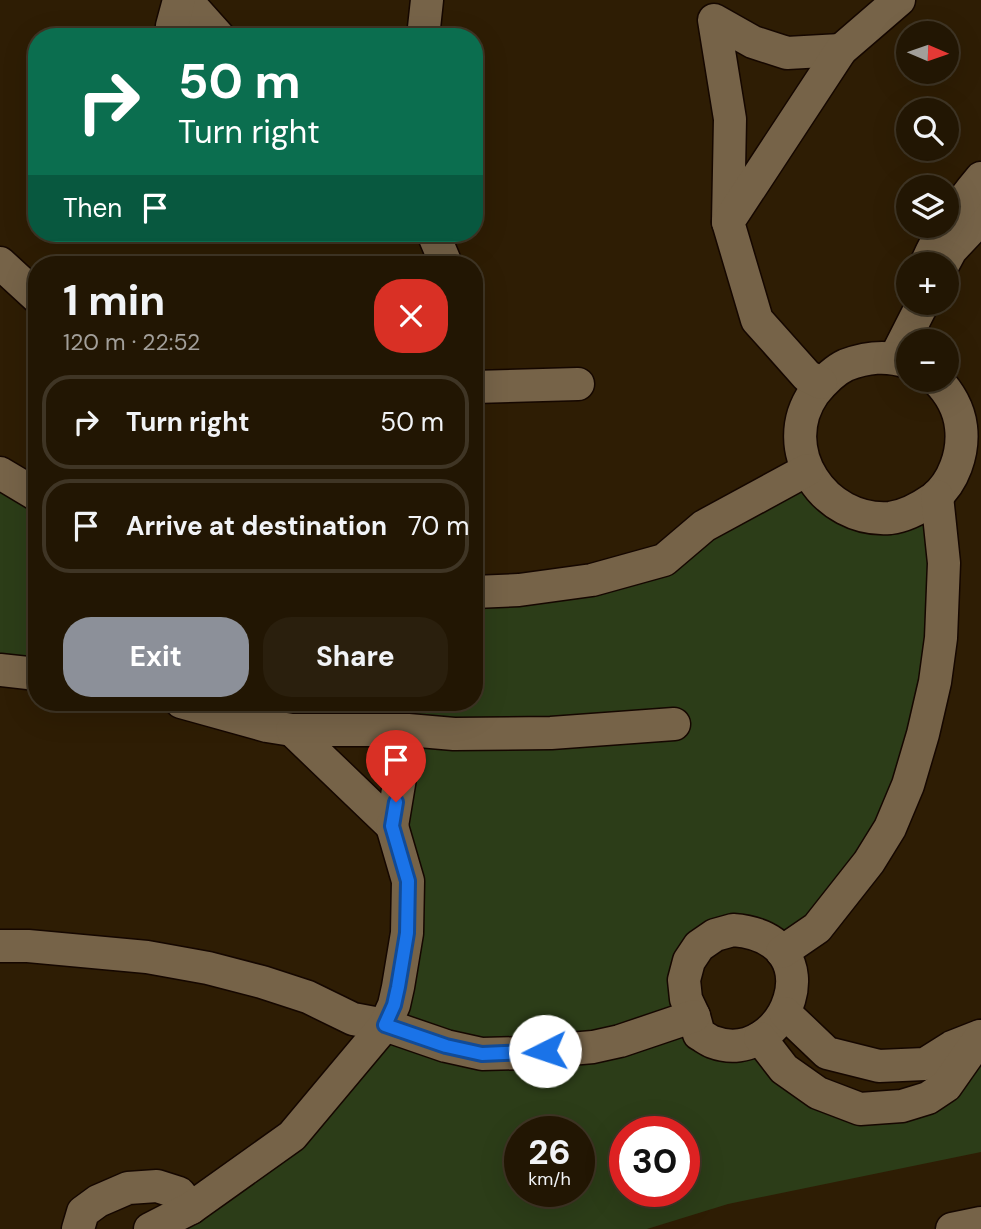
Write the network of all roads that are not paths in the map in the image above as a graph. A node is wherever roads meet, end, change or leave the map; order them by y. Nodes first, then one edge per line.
1 (179, 0) edge
2 (186, 0) edge
3 (427, 0) edge
4 (899, 0) edge
5 (710, 10) edge
6 (172, 28) edge
7 (211, 28) edge
8 (424, 28) edge
9 (841, 50) junction
10 (981, 178) edge
11 (981, 218) edge
12 (728, 222) junction
13 (932, 252) edge
14 (950, 252) edge
15 (0, 263) edge
16 (28, 289) edge
17 (905, 315) edge
18 (917, 315) edge
19 (895, 359) edge
20 (821, 383) junction
21 (578, 384) dead end
22 (483, 387) edge
23 (946, 392) edge
24 (807, 470) junction
25 (0, 474) edge
26 (28, 490) edge
27 (937, 496) junction
28 (483, 587) edge
29 (0, 670) edge
30 (28, 673) edge
31 (213, 711) edge
32 (674, 724) dead end
33 (292, 730) junction
34 (408, 730) junction
35 (392, 826) junction
36 (0, 947) edge
37 (782, 952) junction
38 (785, 1013) junction
39 (694, 1016) junction
40 (385, 1025) junction
41 (981, 1036) edge
42 (760, 1038) junction
43 (191, 1208) junction
44 (981, 1223) edge
45 (78, 1229) edge
46 (150, 1229) edge
47 (952, 1229) edge

1 - 6 street
2 - 7 street
3 - 8 street
4 - 9 street
5 - 9 street
5 - 12 street
9 - 12 street
10 - 13 street
11 - 14 street
12 - 20 street
15 - 16 street
17 - 19 street
18 - 19 street
19 - 20 street
20 - 24 street
21 - 22 street
23 - 27 street
24 - 27 street
24 - 28 street
25 - 26 street
27 - 37 street
29 - 30 street
31 - 33 street
32 - 34 street
33 - 34 street
33 - 35 street
34 - 35 street
35 - 40 street
36 - 40 street
37 - 38 street
37 - 39 street
38 - 41 street
38 - 42 street
39 - 40 street
39 - 42 street
40 - 43 street
41 - 42 street
43 - 45 street
43 - 46 street
44 - 47 street

